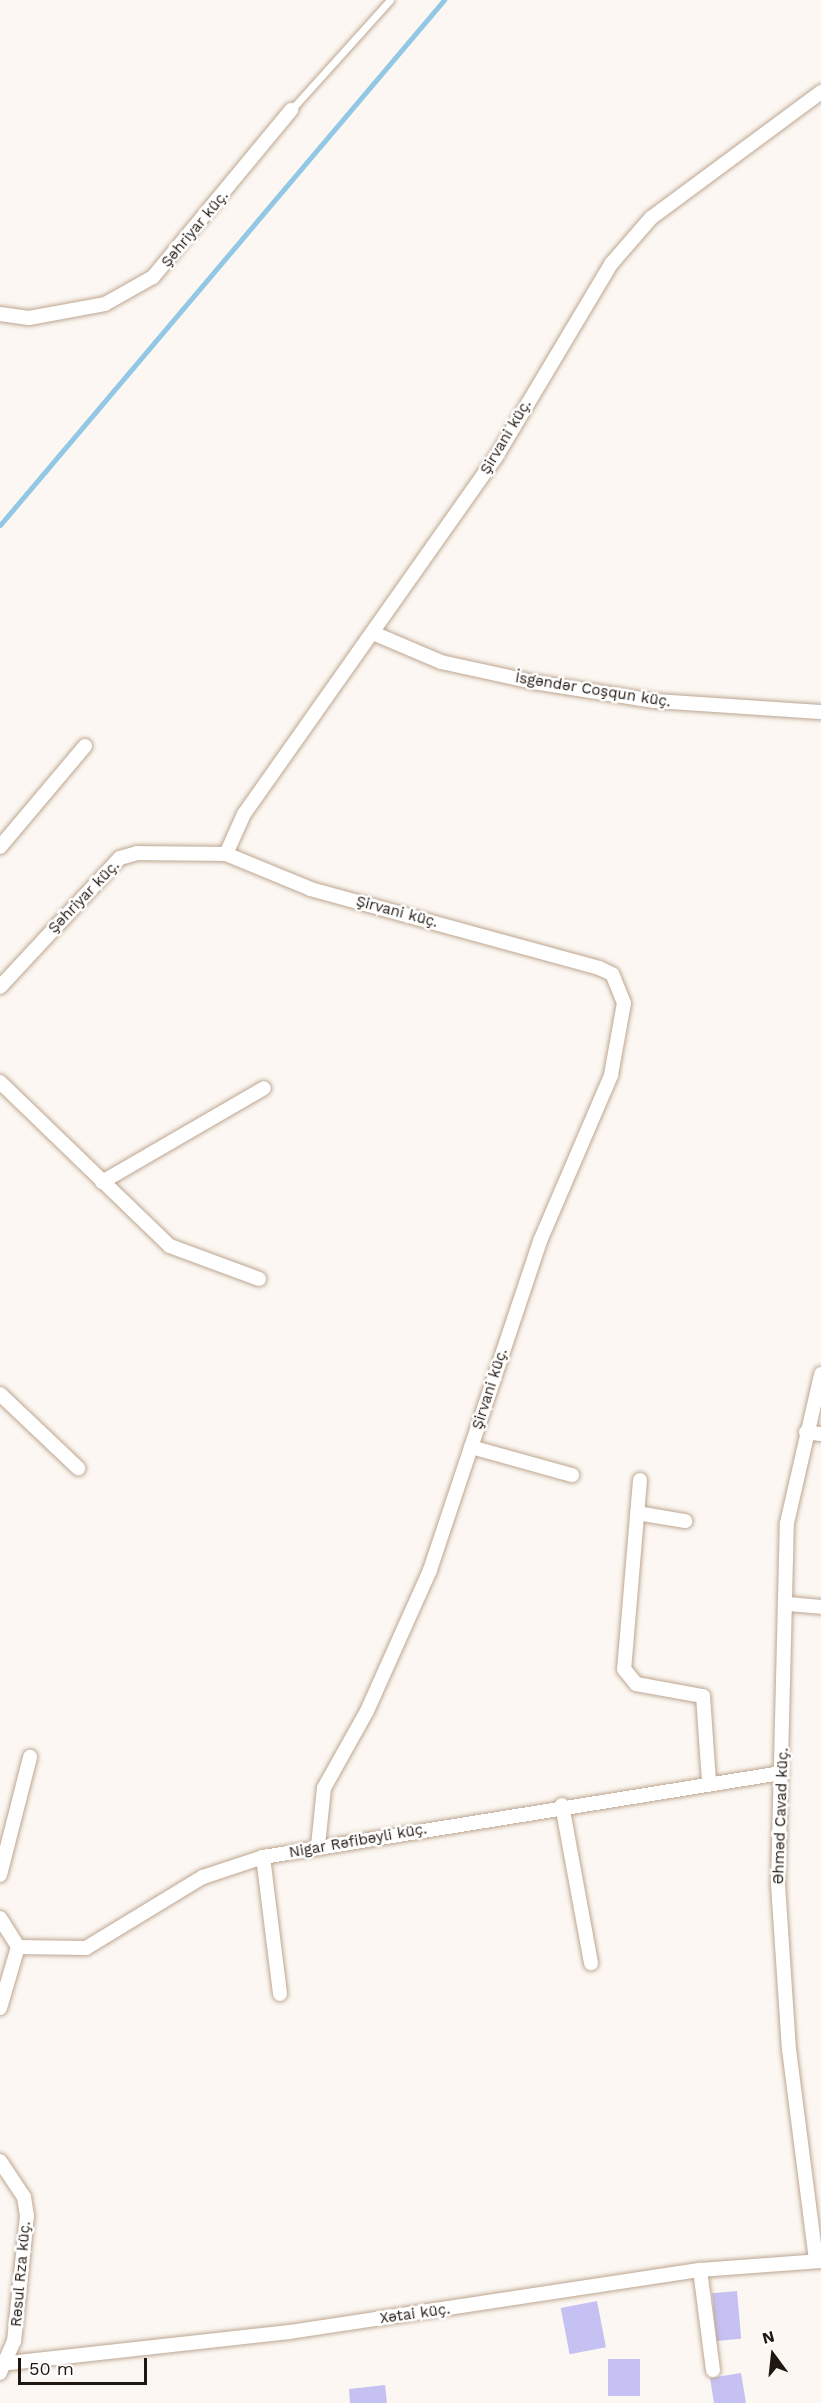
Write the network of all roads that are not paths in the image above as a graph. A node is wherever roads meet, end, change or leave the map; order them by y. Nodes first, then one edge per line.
1 (390, 0) edge
2 (821, 92) edge
3 (291, 110) joint
4 (0, 314) edge
5 (372, 633) junction
6 (821, 712) edge
7 (85, 746) dead end
8 (0, 847) edge
9 (226, 854) junction
10 (2, 980) edge
11 (0, 1082) edge
12 (264, 1088) dead end
13 (102, 1182) junction
14 (259, 1280) dead end
15 (821, 1374) edge
16 (0, 1394) edge
17 (806, 1432) junction
18 (821, 1434) edge
19 (471, 1447) junction
20 (78, 1468) dead end
21 (572, 1475) dead end
22 (640, 1480) dead end
23 (637, 1513) junction
24 (684, 1521) dead end
25 (788, 1604) junction
26 (821, 1607) edge
27 (30, 1757) dead end
28 (782, 1773) junction
29 (709, 1782) junction
30 (562, 1805) junction
31 (318, 1846) junction
32 (263, 1857) junction
33 (0, 1875) edge
34 (0, 1918) edge
35 (18, 1947) junction
36 (591, 1963) dead end
37 (280, 1994) dead end
38 (0, 2008) edge
39 (0, 2161) edge
40 (6, 2178) edge
41 (818, 2260) edge
42 (700, 2270) junction
43 (4, 2368) edge
44 (713, 2370) dead end

1 - 3 lane
2 - 5 street, Şirvani küç.
3 - 4 street, Şəhriyar küç.
5 - 6 street, İsgəndər Coşqun küç.
5 - 9 street, Şirvani küç.
7 - 8 street
9 - 10 street, Şəhriyar küç.
9 - 19 street, Şirvani küç.
11 - 13 street
12 - 13 street
13 - 14 street
15 - 17 street, Əhməd Cavad küç.
16 - 20 street
17 - 18 street
17 - 25 street, Əhməd Cavad küç.
19 - 21 street
19 - 31 street, Şirvani küç.
22 - 23 street
23 - 24 street
23 - 29 street
25 - 26 street
25 - 28 street, Əhməd Cavad küç.
27 - 33 street
28 - 29 street, Nigar Rəfibəyli küç.
28 - 41 street, Əhməd Cavad küç.
29 - 30 street, Nigar Rəfibəyli küç.
30 - 31 street, Nigar Rəfibəyli küç.
30 - 36 street
31 - 32 street, Nigar Rəfibəyli küç.
32 - 35 street, Nigar Rəfibəyli küç.
32 - 37 street
34 - 35 street
35 - 38 street
39 - 40 street
40 - 43 street, Rəsul Rza küç.
41 - 42 street, Xətai küç.
42 - 43 street, Xətai küç.
42 - 44 street

